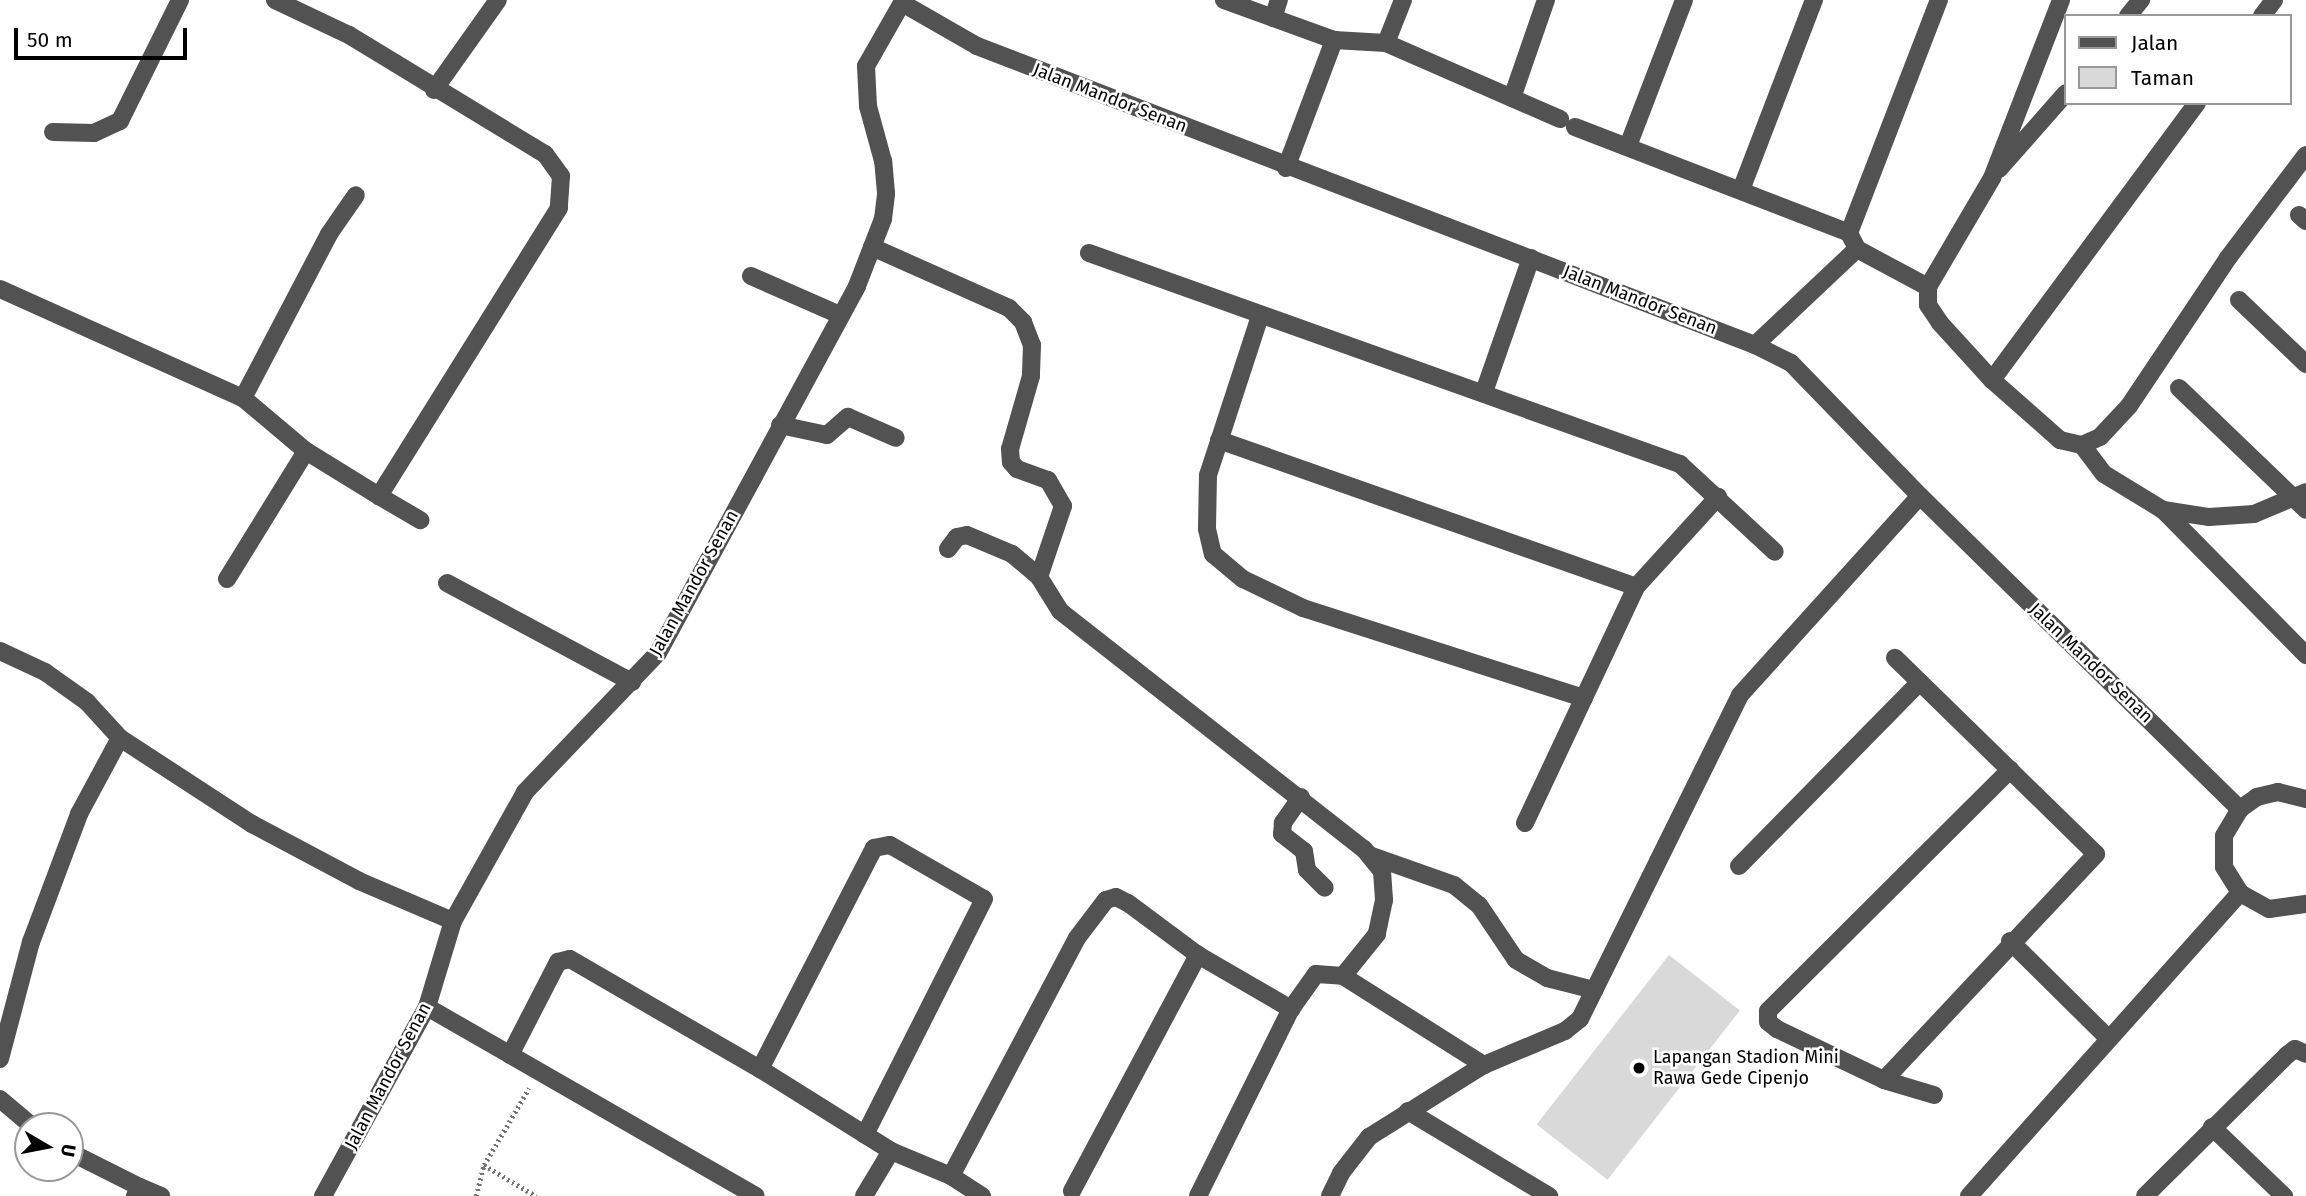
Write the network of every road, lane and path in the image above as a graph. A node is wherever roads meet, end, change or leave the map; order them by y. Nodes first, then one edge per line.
1 (180, 0) edge
2 (498, 0) edge
3 (1224, 0) edge
4 (1279, 0) edge
5 (1403, 0) edge
6 (1546, 0) edge
7 (1684, 0) edge
8 (1814, 0) edge
9 (1939, 0) edge
10 (2061, 0) edge
11 (2141, 0) edge
12 (285, 2) edge
13 (903, 2) edge
14 (2130, 14) edge
15 (1273, 18) junction
16 (1334, 40) junction
17 (1386, 43) junction
18 (434, 90) junction
19 (2064, 95) edge
20 (1512, 98) junction
21 (2196, 105) edge
22 (53, 132) dead end
23 (1628, 146) junction
24 (2306, 155) edge
25 (1286, 168) junction
26 (1992, 178) junction
27 (1741, 190) junction
28 (356, 195) dead end
29 (1853, 241) junction
30 (872, 247) junction
31 (1089, 253) dead end
32 (1531, 258) junction
33 (751, 276) dead end
34 (1928, 287) junction
35 (0, 289) edge
36 (2239, 300) dead end
37 (840, 315) junction
38 (1260, 316) junction
39 (1755, 345) junction
40 (2306, 364) edge
41 (1992, 380) junction
42 (2179, 388) dead end
43 (1484, 392) junction
44 (243, 398) junction
45 (780, 425) junction
46 (896, 438) dead end
47 (1219, 440) junction
48 (2082, 445) junction
49 (306, 451) junction
50 (379, 496) junction
51 (1920, 496) junction
52 (1718, 497) junction
53 (2302, 500) edge
54 (2163, 510) junction
55 (420, 520) dead end
56 (948, 549) dead end
57 (1775, 552) dead end
58 (1039, 578) junction
59 (227, 579) dead end
60 (447, 583) dead end
61 (1636, 587) junction
62 (0, 651) edge
63 (2306, 655) edge
64 (1895, 657) dead end
65 (632, 682) junction
66 (1920, 682) junction
67 (1584, 698) junction
68 (120, 738) junction
69 (2010, 770) junction
70 (2304, 794) edge
71 (1301, 797) junction
72 (2240, 808) junction
73 (1525, 823) dead end
74 (1369, 855) junction
75 (1739, 866) dead end
76 (1325, 888) dead end
77 (2239, 893) junction
78 (2306, 904) edge
79 (453, 921) junction
80 (2010, 941) junction
81 (1198, 955) junction
82 (1343, 976) junction
83 (1594, 990) junction
84 (427, 1007) junction
85 (1291, 1009) junction
86 (2109, 1039) junction
87 (2306, 1054) edge
88 (510, 1055) junction
89 (0, 1059) edge
90 (1484, 1065) junction
91 (760, 1069) junction
92 (538, 1073) junction
93 (1884, 1080) junction
94 (1934, 1095) dead end
95 (0, 1098) edge
96 (1408, 1111) junction
97 (16, 1112) edge
98 (2212, 1127) junction
99 (865, 1135) junction
100 (891, 1152) junction
101 (84, 1160) edge
102 (484, 1165) junction
103 (951, 1175) junction
104 (138, 1191) edge
105 (1074, 1194) edge
106 (161, 1196) edge
107 (323, 1196) edge
108 (476, 1196) edge
109 (536, 1196) edge
110 (756, 1196) edge
111 (864, 1196) edge
112 (982, 1196) edge
113 (1198, 1196) edge
114 (1330, 1196) edge
115 (1549, 1196) edge
116 (1969, 1196) edge
117 (2145, 1196) edge
118 (2284, 1196) edge

1 - 22 street
2 - 18 street
3 - 15 street
4 - 15 street
5 - 17 street
6 - 20 street
7 - 23 street
8 - 27 street
9 - 29 street
10 - 26 street
11 - 14 street
12 - 18 street
13 - 25 street, Jalan Mandor Senan
13 - 30 street, Jalan Mandor Senan
15 - 16 street
16 - 17 street
16 - 25 street
17 - 20 street
18 - 50 street
19 - 26 street
20 - 23 street
21 - 41 street
23 - 27 street
24 - 48 street
25 - 32 street, Jalan Mandor Senan
26 - 34 street
27 - 29 street
28 - 44 street
29 - 34 street
29 - 39 street
30 - 37 street, Jalan Mandor Senan
30 - 58 street
31 - 38 street
32 - 39 street, Jalan Mandor Senan
32 - 43 street
33 - 37 street
34 - 41 street
35 - 44 street
36 - 40 street
37 - 45 street, Jalan Mandor Senan
38 - 43 street
38 - 47 street
39 - 51 street, Jalan Mandor Senan
41 - 48 street
42 - 53 street
43 - 52 street
44 - 49 street
45 - 46 street
45 - 65 street, Jalan Mandor Senan
47 - 61 street
47 - 67 street
48 - 54 street
49 - 50 street
49 - 59 street
50 - 55 street
51 - 72 street, Jalan Mandor Senan
51 - 83 street
52 - 57 street
52 - 61 street
53 - 54 street
54 - 63 street
56 - 58 street
58 - 71 street
60 - 65 street
61 - 67 street
62 - 68 street
64 - 66 street
65 - 79 street, Jalan Mandor Senan
66 - 69 street
66 - 75 street
67 - 73 street
68 - 79 street
68 - 89 street
69 - 80 street
69 - 93 street
70 - 72 street
71 - 74 street
71 - 76 street
72 - 77 street
74 - 82 street
74 - 83 street
77 - 78 street
77 - 86 street
79 - 84 street, Jalan Mandor Senan
80 - 86 street
80 - 93 street
81 - 85 street
81 - 103 street
81 - 105 street
82 - 85 street
82 - 90 street
83 - 90 street
84 - 88 street
84 - 107 street, Jalan Mandor Senan
85 - 113 street
86 - 116 street
87 - 98 street
88 - 91 street
88 - 92 street
90 - 96 street
91 - 99 street
91 - 99 street
92 - 102 path
92 - 110 street
93 - 94 street
95 - 97 street
96 - 114 street
96 - 115 street
98 - 117 street
98 - 118 street
99 - 100 street
100 - 103 street
100 - 111 street
101 - 104 street
102 - 108 path
102 - 109 path
103 - 112 street
104 - 106 street

